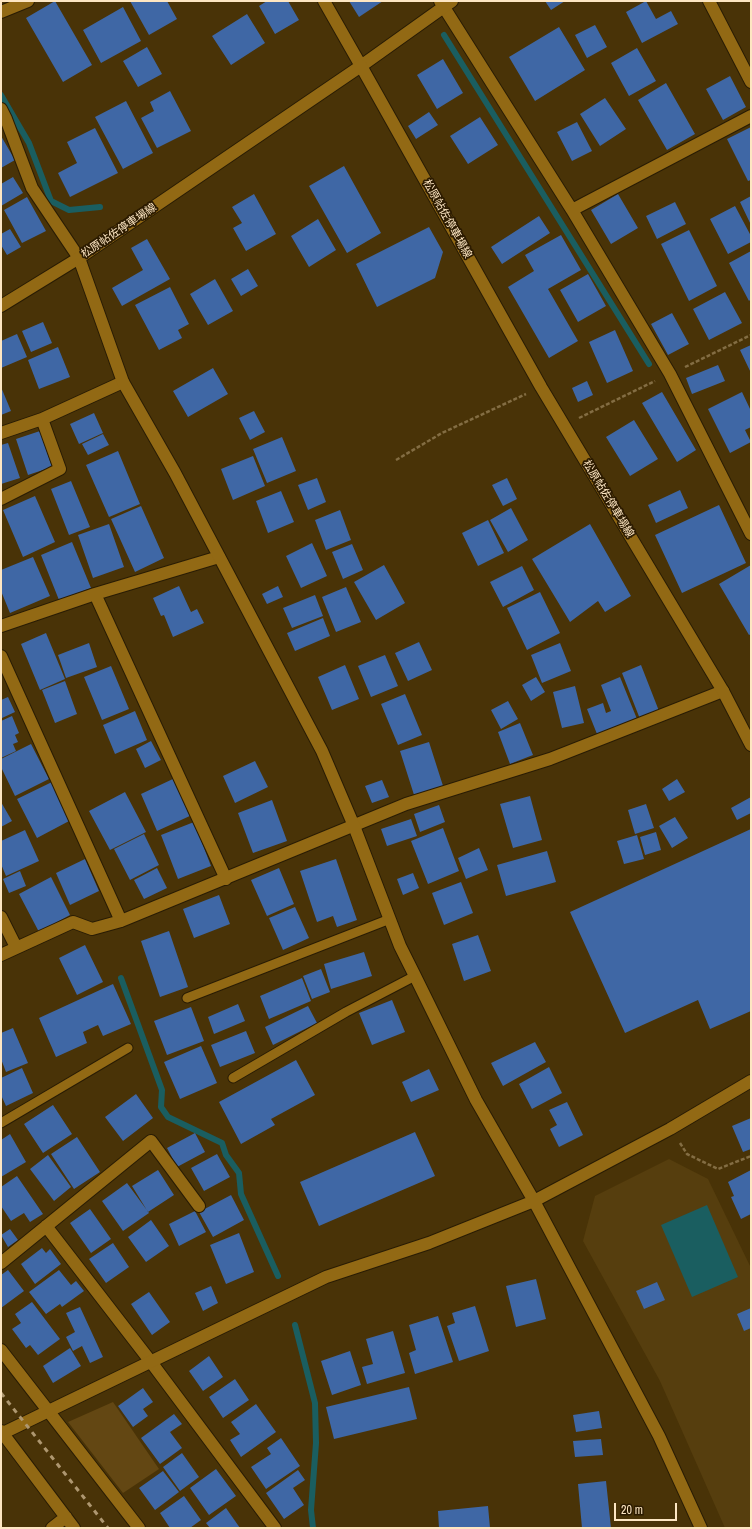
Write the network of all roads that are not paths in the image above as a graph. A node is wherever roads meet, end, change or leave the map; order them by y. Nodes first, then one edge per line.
1 (28, 1) edge
2 (324, 1) edge
3 (709, 1) edge
4 (445, 3) edge
5 (1, 12) edge
6 (361, 66) junction
7 (751, 82) edge
8 (1, 109) edge
9 (751, 116) edge
10 (572, 210) junction
11 (79, 258) junction
12 (1, 306) edge
13 (123, 382) junction
14 (42, 420) junction
15 (1, 433) edge
16 (1, 499) edge
17 (746, 514) edge
18 (751, 534) edge
19 (219, 557) junction
20 (95, 594) junction
21 (1, 626) edge
22 (1, 656) edge
23 (723, 691) junction
24 (751, 745) edge
25 (354, 826) junction
26 (226, 879) junction
27 (1, 917) edge
28 (390, 919) junction
29 (122, 921) junction
30 (16, 947) junction
31 (1, 955) edge
32 (415, 976) junction
33 (187, 998) dead end
34 (128, 1048) dead end
35 (233, 1078) dead end
36 (751, 1081) edge
37 (1, 1123) edge
38 (534, 1201) junction
39 (200, 1206) dead end
40 (46, 1226) junction
41 (1, 1263) edge
42 (1, 1350) edge
43 (151, 1362) junction
44 (50, 1411) junction
45 (2, 1433) edge
46 (66, 1517) junction
47 (52, 1528) edge
48 (74, 1528) edge
49 (139, 1528) edge
50 (275, 1528) edge
51 (701, 1528) edge

1 - 5 street
2 - 6 street
3 - 7 street
4 - 6 street
4 - 10 street
6 - 11 street, 松原帖佐停車場線
6 - 23 street, 松原帖佐停車場線
8 - 11 street
9 - 10 street
10 - 17 street
11 - 12 street, 松原帖佐停車場線
11 - 13 street
13 - 14 street
13 - 19 street
14 - 15 street
14 - 16 street
17 - 18 street
19 - 20 street
19 - 25 street
20 - 21 street
20 - 26 street
22 - 29 street
23 - 24 street, 松原帖佐停車場線
23 - 25 street
25 - 26 street
25 - 28 street
26 - 29 street
27 - 30 street
28 - 32 street
28 - 33 lane
29 - 30 street
30 - 31 street
32 - 35 lane
32 - 38 street
34 - 37 lane
36 - 38 street
38 - 43 street
38 - 51 street
39 - 40 street
40 - 41 street
40 - 43 street
42 - 44 street
43 - 44 street
43 - 50 street
44 - 45 street
44 - 49 street
45 - 46 street
46 - 47 street
46 - 48 street

